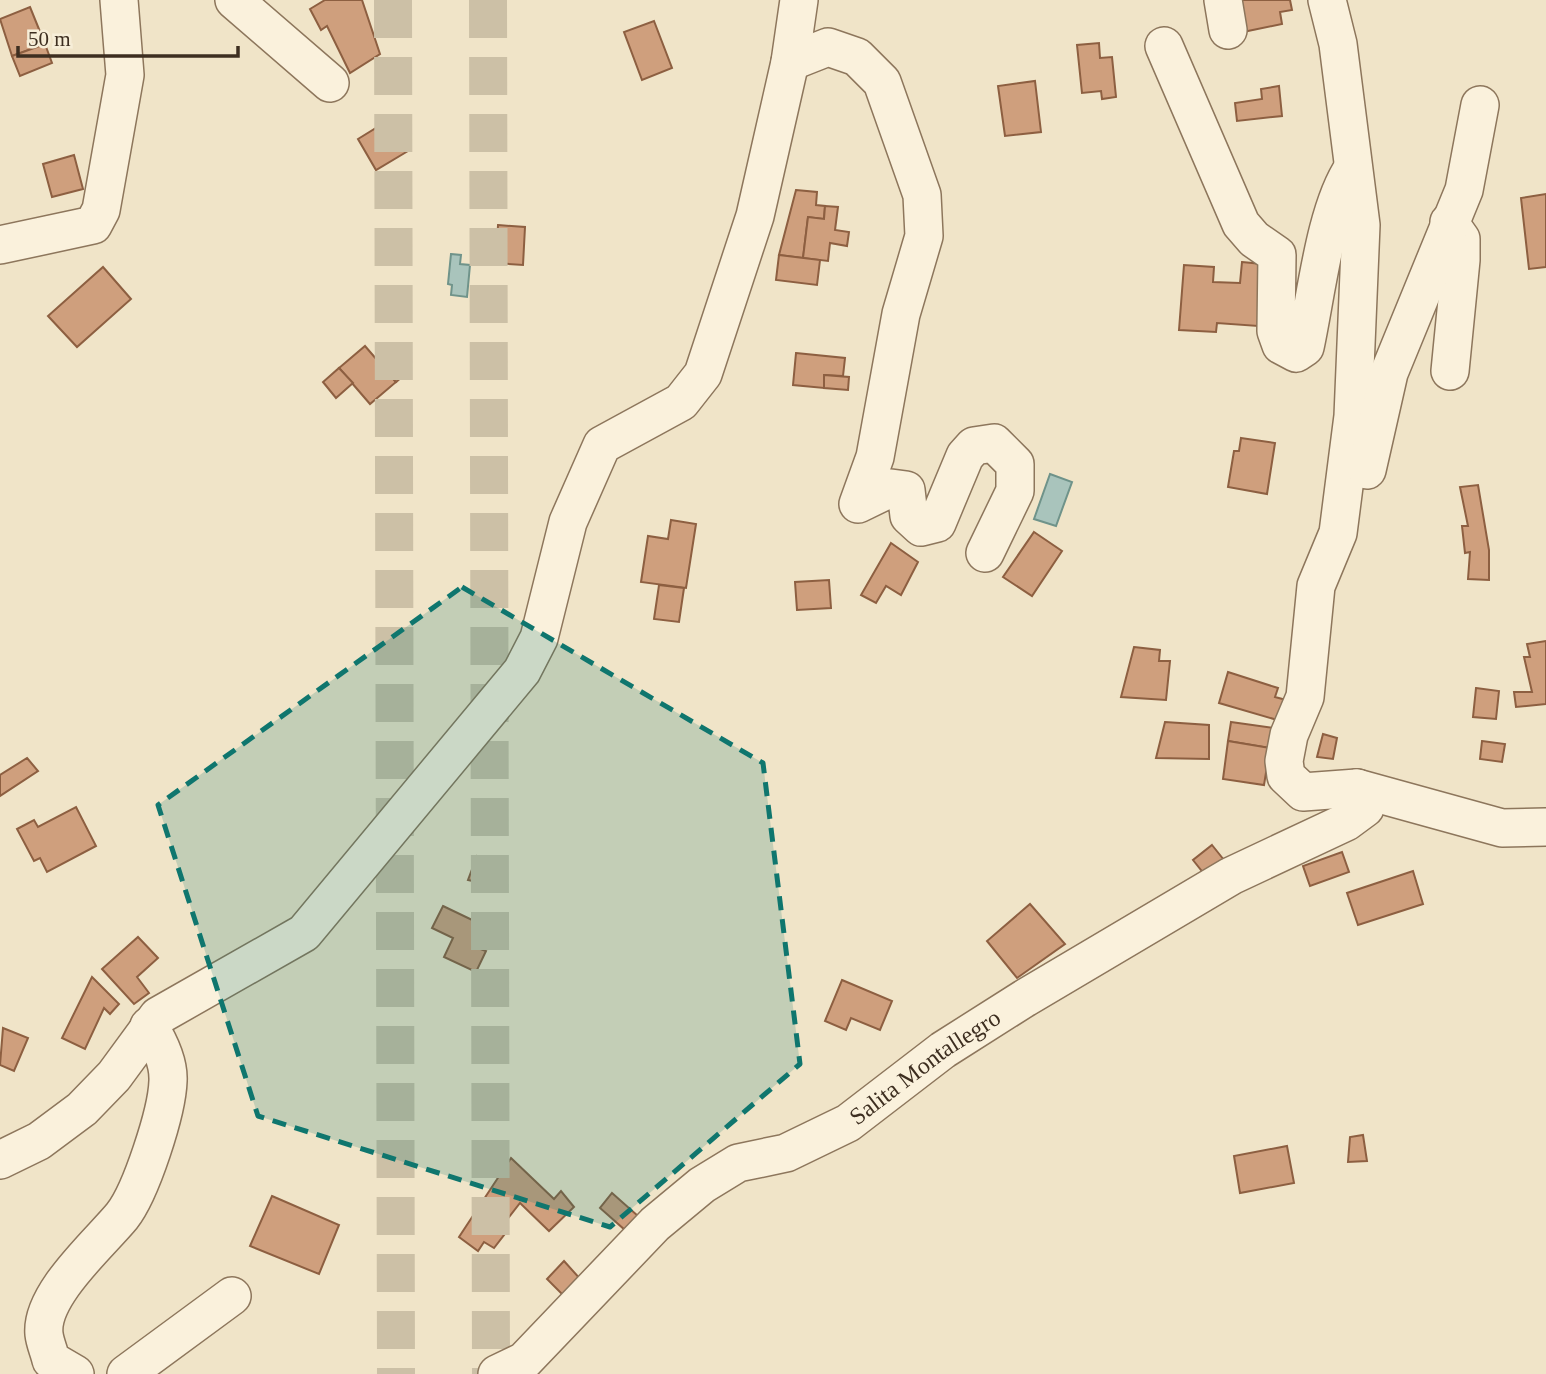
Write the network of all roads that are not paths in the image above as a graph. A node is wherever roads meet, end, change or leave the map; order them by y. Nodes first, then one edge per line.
1 (119, 0) edge
2 (234, 0) edge
3 (799, 0) edge
4 (1327, 0) edge
5 (1164, 46) dead end
6 (790, 62) junction
7 (330, 83) dead end
8 (1480, 105) dead end
9 (1354, 167) junction
10 (1449, 222) junction
11 (0, 245) edge
12 (1450, 372) dead end
13 (1340, 510) junction
14 (985, 553) dead end
15 (1357, 788) junction
16 (1546, 827) edge
17 (149, 1026) junction
18 (0, 1160) edge
19 (233, 1296) dead end
20 (75, 1374) edge
21 (126, 1374) edge
22 (497, 1374) edge

1 - 11 street
2 - 7 street
3 - 6 street
4 - 9 street
5 - 9 street
6 - 14 street
6 - 17 street
8 - 10 street
9 - 13 street
10 - 12 street
10 - 13 street
13 - 15 street
15 - 16 street
15 - 22 street, Salita Montallegro
17 - 18 street
17 - 20 street
19 - 21 street

